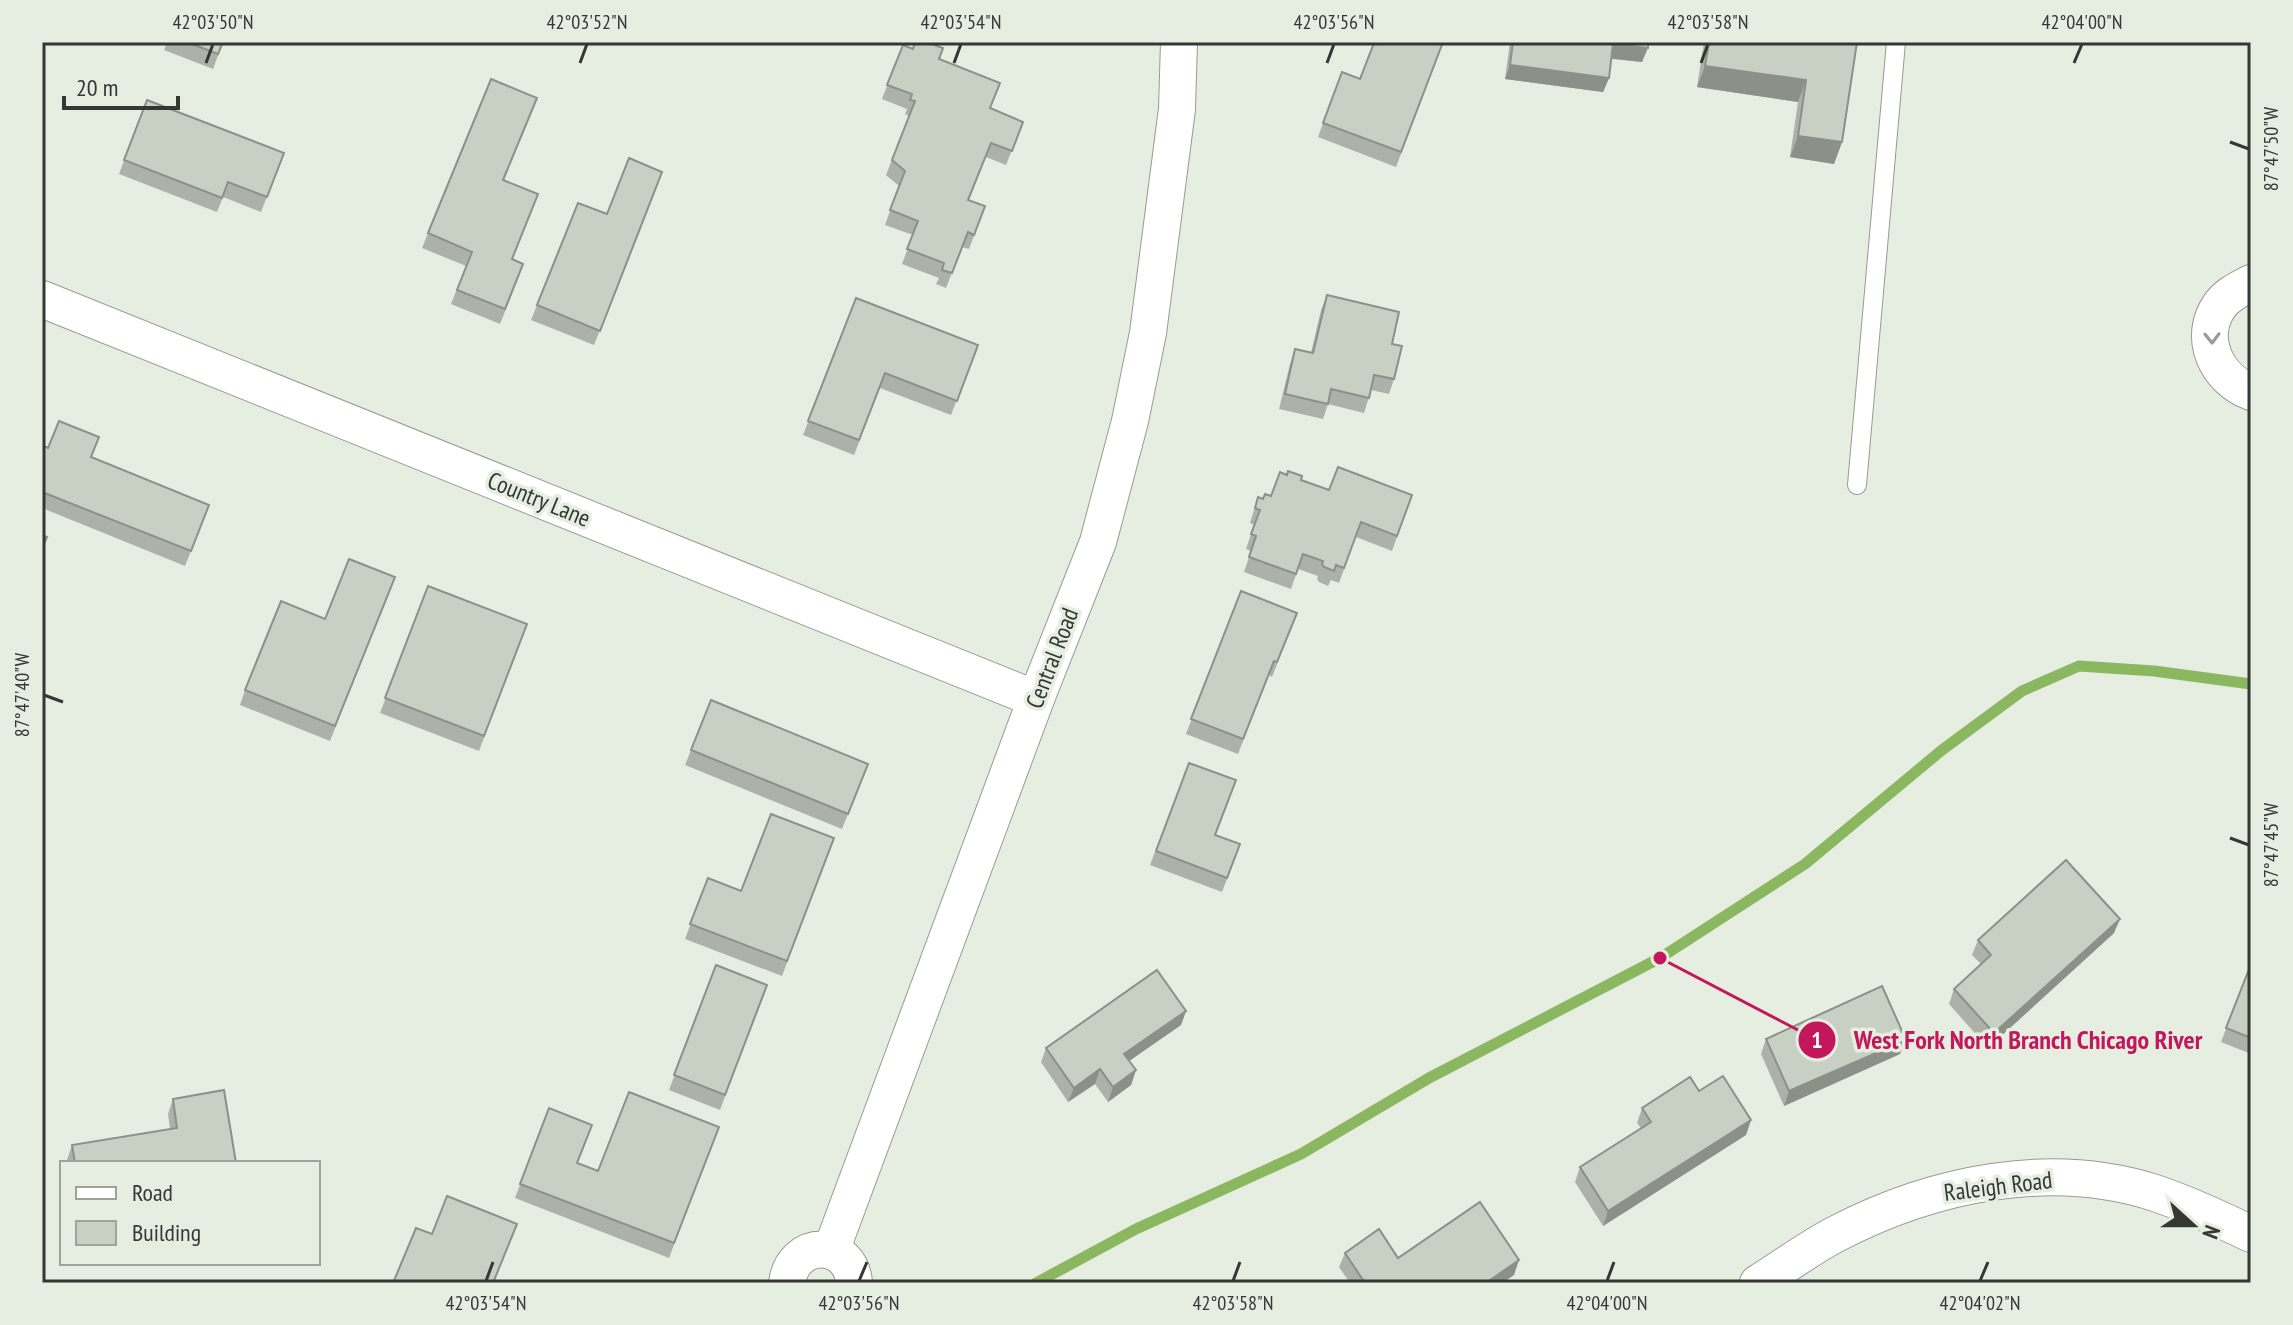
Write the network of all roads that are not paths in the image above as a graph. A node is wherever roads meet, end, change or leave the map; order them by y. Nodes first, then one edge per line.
1 (1179, 42) edge
2 (1896, 42) edge
3 (2251, 283) edge
4 (42, 299) edge
5 (2251, 392) edge
6 (1857, 485) dead end
7 (1036, 699) junction
8 (2251, 1234) edge
9 (831, 1251) junction
10 (787, 1283) edge
11 (854, 1283) edge
12 (1758, 1283) edge

1 - 7 street, Central Road
2 - 6 lane
3 -> 5 street
4 - 7 street, Country Lane
7 - 9 street, Central Road
8 - 12 street, Raleigh Road
9 - 10 street
9 - 11 street

